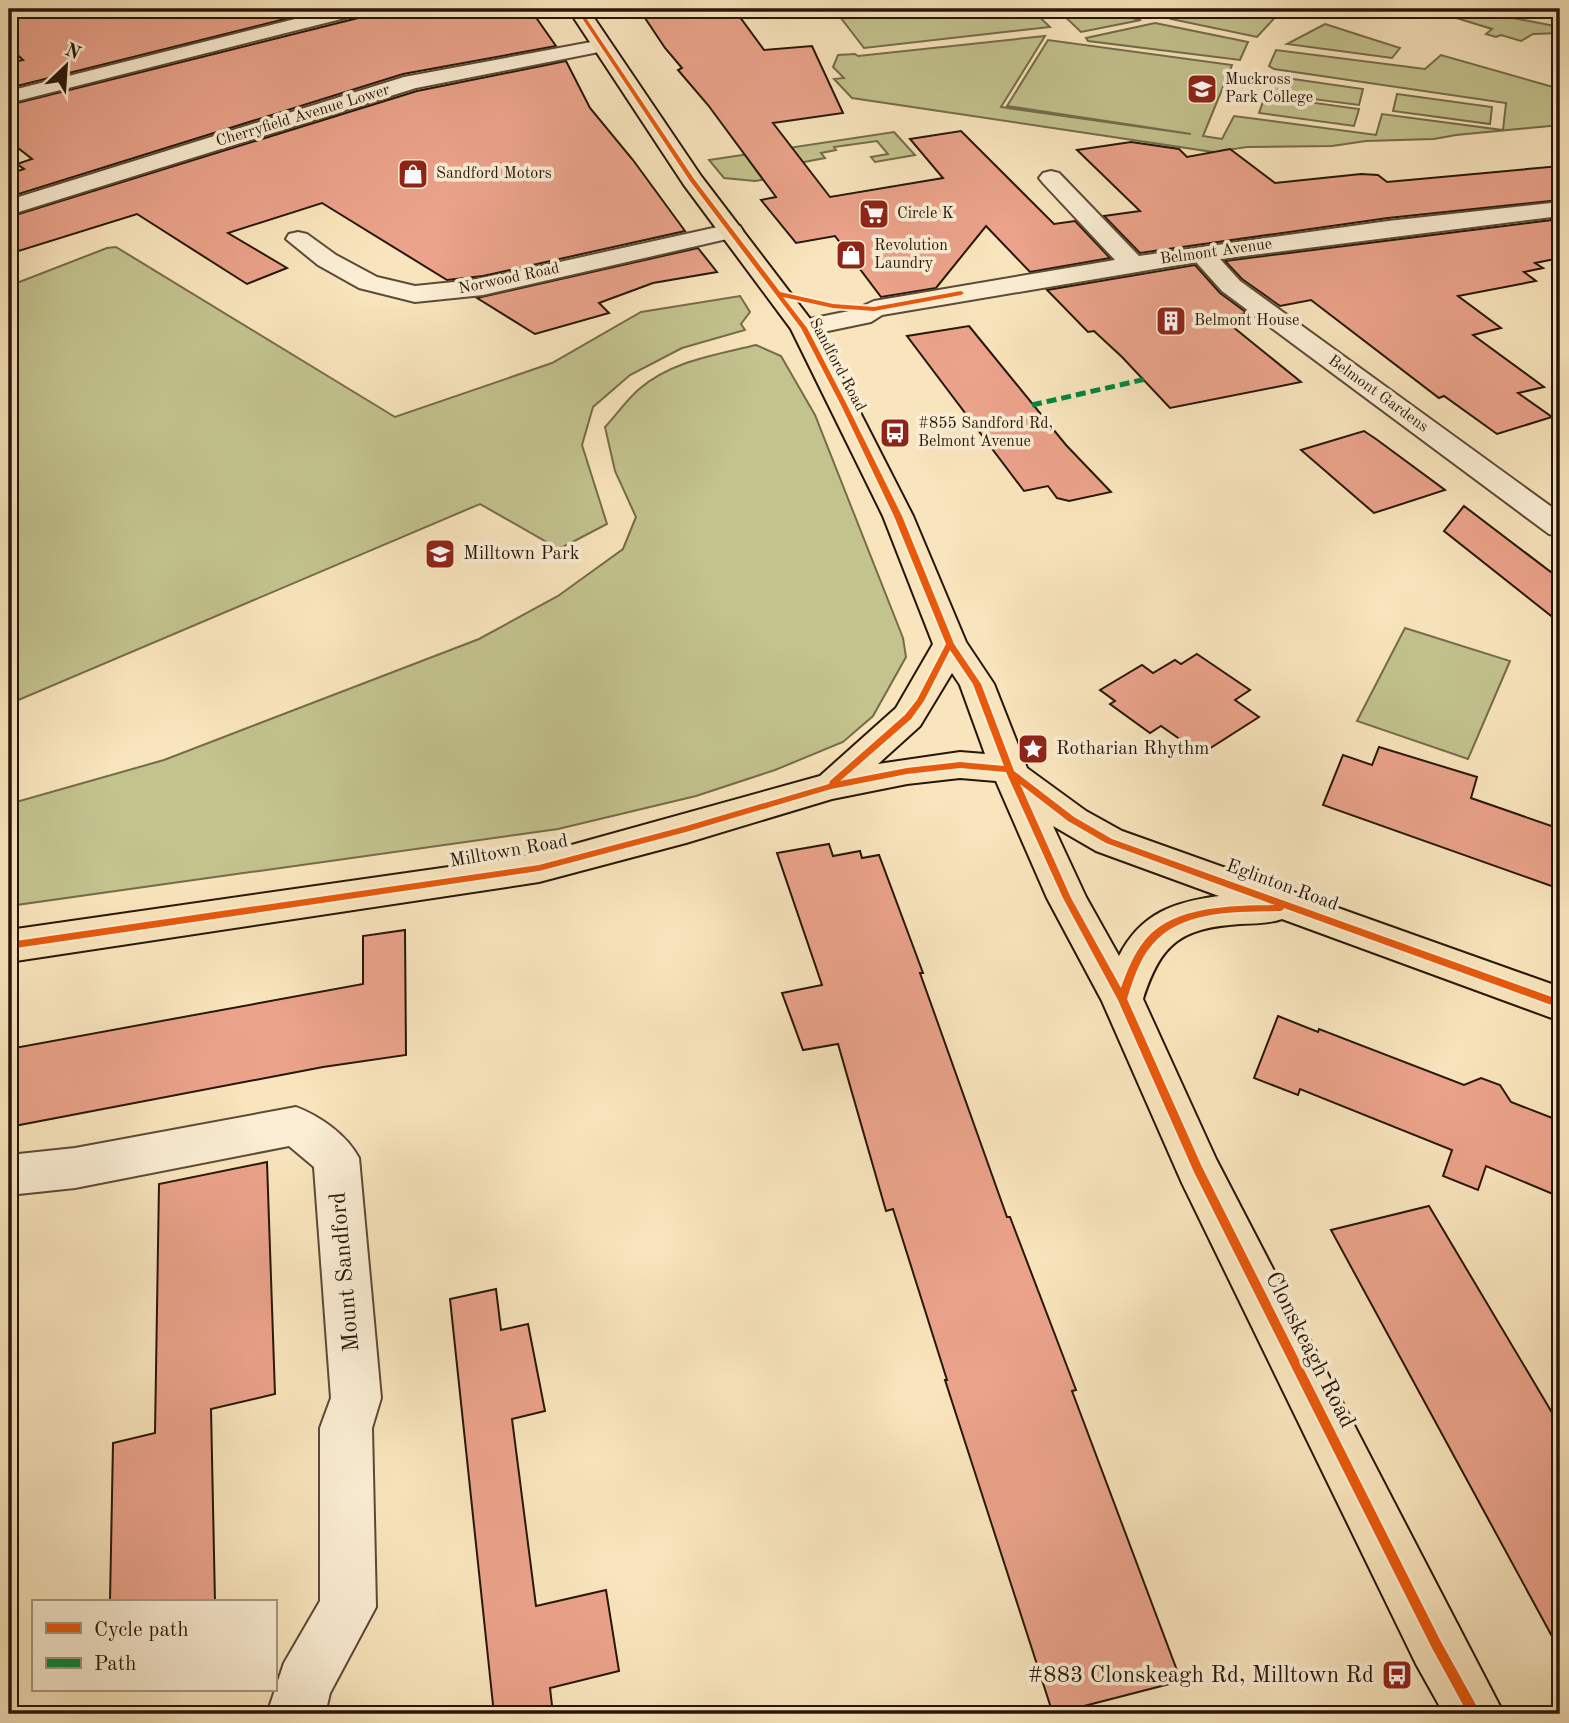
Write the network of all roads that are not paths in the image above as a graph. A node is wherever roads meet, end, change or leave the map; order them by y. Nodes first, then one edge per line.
1 (358, 9) edge
2 (578, 9) edge
3 (602, 46) junction
4 (9, 97) edge
5 (1051, 178) dead end
6 (9, 208) edge
7 (1560, 209) edge
8 (731, 231) junction
9 (298, 239) dead end
10 (1202, 254) junction
11 (1133, 264) junction
12 (804, 328) junction
13 (1560, 527) edge
14 (950, 644) junction
15 (1009, 769) junction
16 (831, 786) junction
17 (1290, 907) junction
18 (9, 946) edge
19 (1122, 999) junction
20 (1560, 1004) edge
21 (9, 1175) edge
22 (296, 1714) edge
23 (1475, 1714) edge

1 - 4 street
2 - 3 main road, Sandford Road
3 - 6 street, Cherryfield Avenue Lower
3 - 8 main road, Sandford Road
5 - 11 street
7 - 10 street, Belmont Avenue
8 - 9 street, Norwood Road
8 - 12 main road, Sandford Road
10 - 11 street, Belmont Avenue
10 - 13 street, Belmont Gardens
11 - 12 street, Belmont Avenue
12 - 14 main road, Sandford Road
14 - 15 main road, Sandford Road
14 - 16 main road
15 - 16 main road, Milltown Road
15 - 17 main road, Eglinton Road
15 - 19 main road, Clonskeagh Road
16 - 18 main road, Milltown Road
17 - 19 main road
17 - 20 main road, Eglinton Road
19 - 23 main road, Clonskeagh Road
21 - 22 street, Mount Sandford

